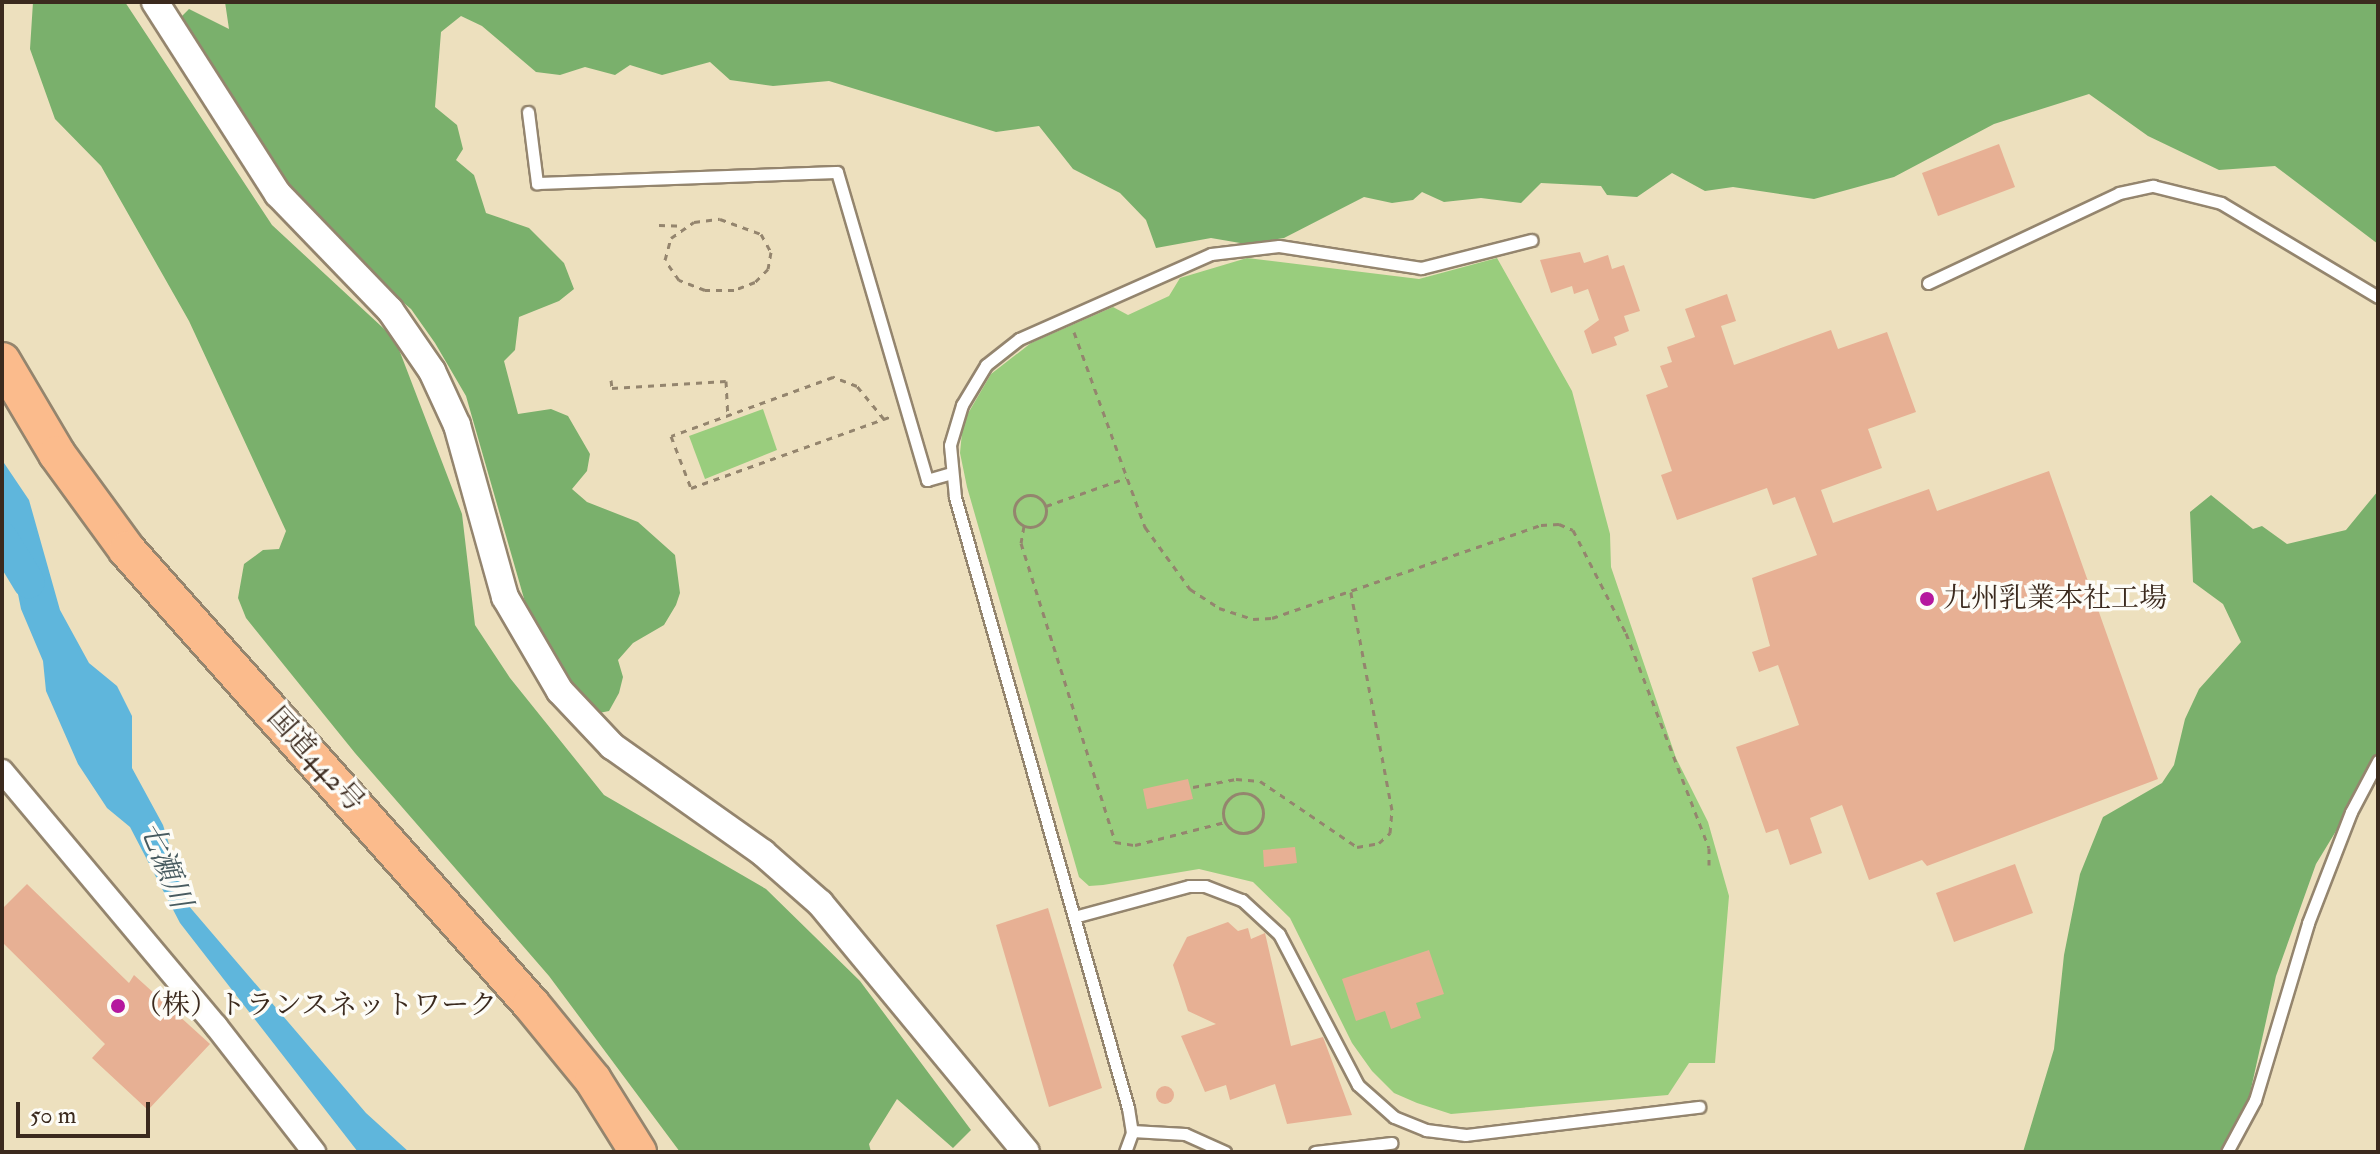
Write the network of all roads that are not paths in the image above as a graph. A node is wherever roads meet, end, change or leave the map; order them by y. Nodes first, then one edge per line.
1 (155, 2) edge
2 (528, 112) dead end
3 (1532, 240) dead end
4 (1928, 283) dead end
5 (2378, 297) edge
6 (2, 361) edge
7 (951, 473) junction
8 (2378, 761) edge
9 (2, 771) edge
10 (1074, 917) junction
11 (1699, 1107) dead end
12 (1132, 1131) junction
13 (1391, 1143) dead end
14 (314, 1152) edge
15 (638, 1152) edge
16 (1026, 1152) edge
17 (1125, 1152) edge
18 (1225, 1152) edge
19 (1315, 1152) edge
20 (2227, 1152) edge

1 - 16 street
2 - 7 lane
3 - 7 lane
4 - 5 lane
6 - 15 highway, 国道442号
7 - 10 lane
8 - 20 lane
9 - 14 street
10 - 11 lane
10 - 12 lane
12 - 17 lane
12 - 18 lane
13 - 19 lane

